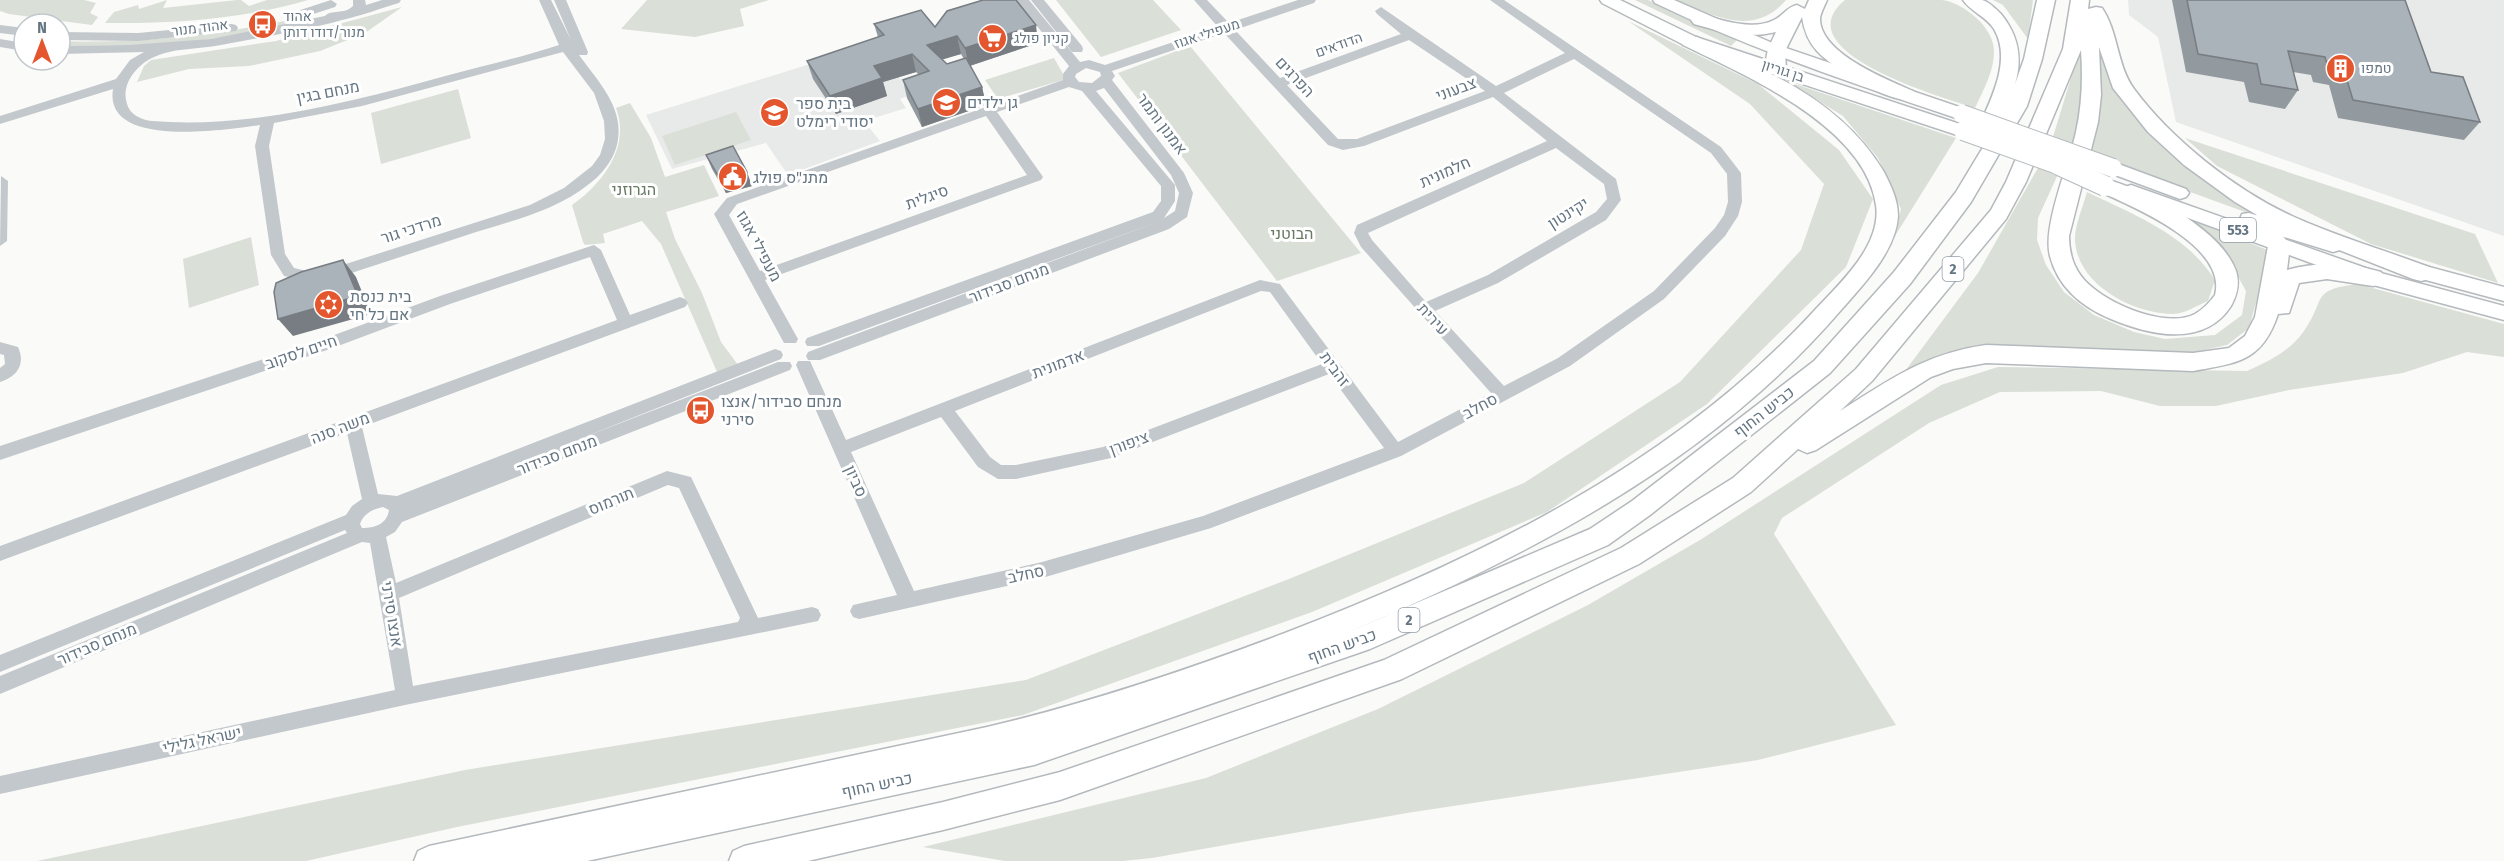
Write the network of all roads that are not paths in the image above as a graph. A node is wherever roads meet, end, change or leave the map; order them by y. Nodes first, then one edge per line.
1 (358, 0) edge
2 (395, 0) edge
3 (545, 0) edge
4 (560, 0) edge
5 (1022, 0) edge
6 (1037, 0) edge
7 (1200, 0) edge
8 (1310, 0) edge
9 (1496, 0) edge
10 (1608, 0) edge
11 (1660, 0) edge
12 (1818, 0) edge
13 (1972, 0) edge
14 (2046, 0) edge
15 (2080, 0) edge
16 (2085, 0) edge
17 (2093, 0) edge
18 (335, 2) edge
19 (1800, 5) edge
20 (1382, 11) dead end
21 (346, 15) junction
22 (1226, 28) junction
23 (1695, 30) junction
24 (1410, 35) junction
25 (72, 36) edge
26 (572, 44) junction
27 (172, 47) junction
28 (72, 50) edge
29 (111, 50) junction
30 (1576, 53) junction
31 (1776, 60) junction
32 (1083, 65) junction
33 (1105, 75) junction
34 (125, 76) junction
35 (1070, 82) junction
36 (1279, 83) junction
37 (1086, 88) junction
38 (1496, 92) junction
39 (1906, 95) junction
40 (989, 111) junction
41 (268, 119) junction
42 (0, 120) edge
43 (1962, 123) junction
44 (1557, 142) junction
45 (1343, 145) joint
46 (2059, 165) joint
47 (2107, 178) junction
48 (1, 181) edge
49 (1170, 193) joint
50 (1186, 193) joint
51 (1964, 197) junction
52 (0, 216) edge
53 (2259, 222) junction
54 (0, 241) edge
55 (1366, 243) joint
56 (2279, 245) junction
57 (2421, 273) junction
58 (755, 278) junction
59 (2373, 278) junction
60 (1275, 288) joint
61 (2504, 294) edge
62 (680, 303) dead end
63 (1424, 309) junction
64 (2504, 313) edge
65 (625, 322) junction
66 (790, 339) junction
67 (0, 348) edge
68 (810, 354) junction
69 (780, 361) junction
70 (2157, 361) junction
71 (1333, 366) junction
72 (0, 376) edge
73 (1502, 394) junction
74 (944, 409) junction
75 (353, 423) junction
76 (842, 449) junction
77 (1395, 451) junction
78 (0, 453) edge
79 (1742, 485) junction
80 (371, 502) junction
81 (396, 511) junction
82 (363, 530) junction
83 (0, 554) edge
84 (389, 594) junction
85 (908, 598) junction
86 (859, 610) dead end
87 (812, 615) dead end
88 (745, 628) junction
89 (0, 664) edge
90 (0, 685) edge
91 (405, 696) junction
92 (0, 785) edge
93 (943, 816) junction
94 (429, 861) edge
95 (518, 861) edge
96 (744, 861) edge
97 (799, 861) edge

1 - 21 street
2 - 21 street, אהוד מנור
3 - 26 street, מרדכי גור
4 - 26 street, מרדכי גור
5 - 32 street
6 - 32 street
7 - 22 street, הפרגים
8 - 22 street, מעפילי אגוז
9 - 30 street, סחלב
10 - 23 main road, בן גוריון
11 - 23 main road, בן גוריון
12 - 39 highway
13 - 51 highway
14 - 51 highway, כביש החוף / 2
15 - 79 highway, 2
16 - 47 highway
17 - 57 highway
18 - 21 street
18 - 25 street, אהוד מנור
19 - 23 highway
19 - 31 highway
20 - 24 street
21 - 27 street, אהוד מנור
22 - 33 street, מעפילי אגוז
22 - 36 street, הפרגים
23 - 31 main road, בן גוריון
23 - 31 main road, בן גוריון
23 - 94 highway
24 - 36 street, הדודאים
24 - 38 street
26 - 41 street, מנחם בגין
26 - 41 street, מרדכי גור
27 - 29 street, אהוד מנור
27 - 34 street
28 - 29 street, אהוד מנור
29 - 34 street
30 - 38 street, צבעוני
30 - 73 street, סחלב
31 - 39 main road, 553
31 - 43 main road, בן גוריון / 553
32 - 33 street
32 - 35 street
33 - 37 street, מעפילי אגוז
33 - 50 street, אמנון ותמר
34 - 41 street, מנחם בגין
34 - 42 street
35 - 37 street
35 - 40 street, מעפילי אגוז
36 - 45 street, הפרגים
37 - 49 street, אמנון ותמר
38 - 44 street, יקינטון
38 - 45 street, צבעוני
39 - 43 main road, 553
40 - 58 street, מעפילי אגוז
40 - 58 street, סיגלית
43 - 46 main road, 553, bridge
43 - 47 main road, 553, bridge
44 - 55 street, חלמונית
44 - 63 street, יקינטון
46 - 47 highway, bridge
47 - 53 main road, 553
47 - 56 main road, 553
48 - 52 street
49 - 68 street, מנחם סבידור
50 - 68 street, מנחם סבידור
51 - 95 highway, כביש החוף / 2
52 - 54 street
53 - 56 highway
53 - 57 main road, 553
55 - 63 street, עירית
56 - 59 main road, 553
56 - 70 highway
57 - 61 main road, 553
58 - 66 street, מעפילי אגוז
59 - 64 main road, 553
59 - 70 highway
60 - 71 street, זהבית
60 - 74 street, אדמונית
62 - 65 street, משה סנה
63 - 73 street, עירית
65 - 75 street, משה סנה
65 - 78 street, חיים לסקוב
66 - 68 street
66 - 69 street
67 - 72 street
68 - 69 street
68 - 76 street, סביון
69 - 81 street, מנחם סבידור
70 - 79 highway
71 - 74 street, ציפורן
71 - 77 street, זהבית
73 - 77 street, סחלב
74 - 76 street, אדמונית
75 - 80 street
75 - 83 street, משה סנה
76 - 85 street, סביון
77 - 85 street, סחלב
79 - 93 highway, 2
80 - 81 street
80 - 82 street
81 - 82 street
82 - 84 street, אנצו סירני
82 - 89 street, מנחם סבידור
82 - 90 street, מנחם סבידור
84 - 88 street, תורמוס
84 - 91 street, אנצו סירני
85 - 86 street, סחלב
87 - 88 street, ישראל גלילי
88 - 91 street, ישראל גלילי
91 - 92 street, ישראל גלילי
93 - 96 highway, 2
93 - 97 highway

